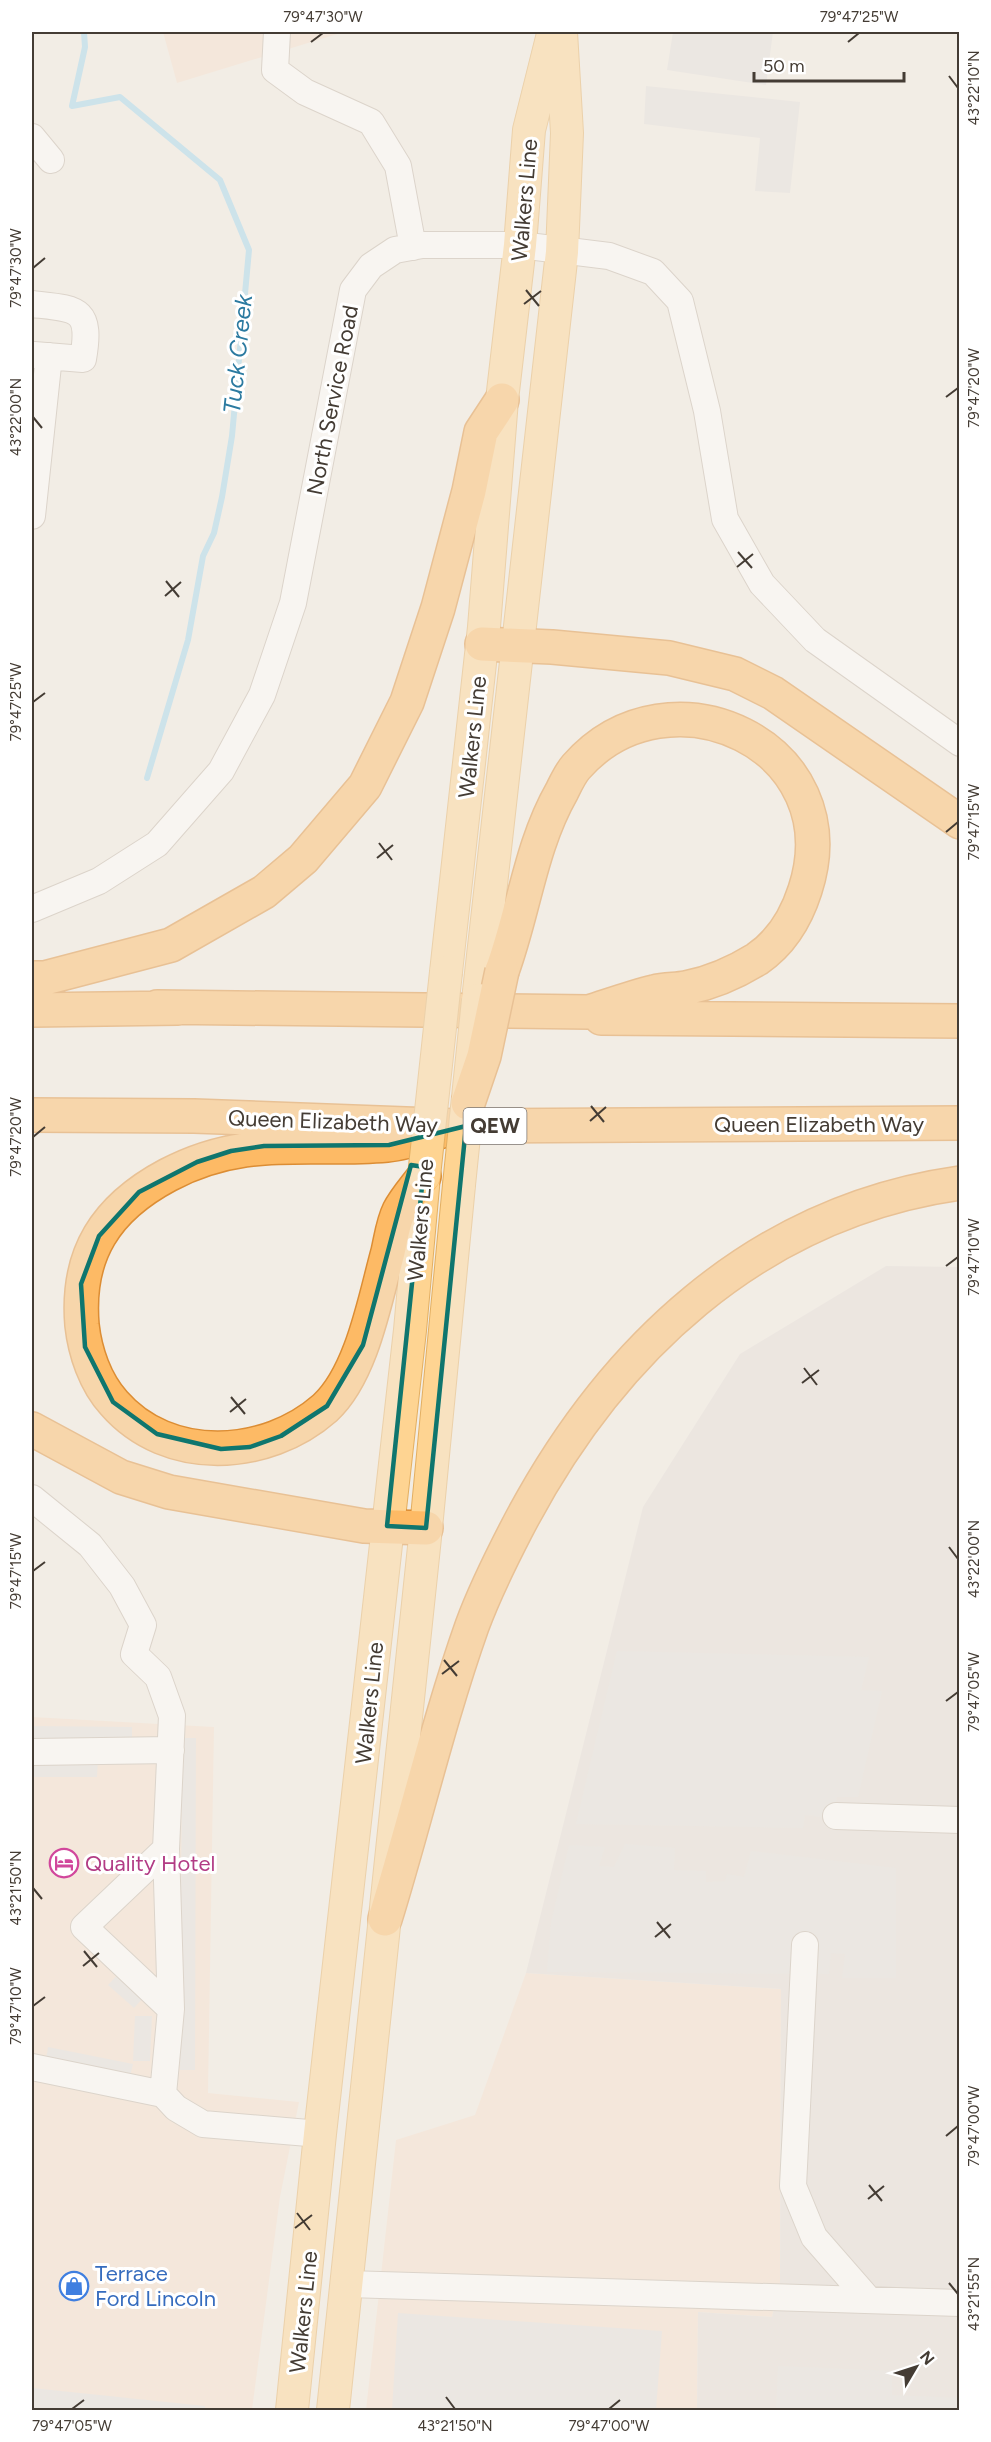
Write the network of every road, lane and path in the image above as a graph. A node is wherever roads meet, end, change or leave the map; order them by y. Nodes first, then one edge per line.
1 (277, 32) edge
2 (554, 32) edge
3 (561, 32) edge
4 (32, 137) edge
5 (51, 160) dead end
6 (520, 246) junction
7 (413, 247) junction
8 (562, 252) junction
9 (32, 304) edge
10 (40, 355) edge
11 (502, 400) junction
12 (32, 516) edge
13 (482, 644) junction
14 (519, 645) junction
15 (960, 743) edge
16 (960, 822) edge
17 (32, 909) edge
18 (32, 978) edge
19 (157, 1007) junction
20 (32, 1010) edge
21 (960, 1021) edge
22 (32, 1114) edge
23 (463, 1114) junction
24 (960, 1124) edge
25 (424, 1176) junction
26 (960, 1183) edge
27 (32, 1429) edge
28 (32, 1498) edge
29 (387, 1526) junction
30 (426, 1528) junction
31 (171, 1750) junction
32 (32, 1752) edge
33 (836, 1816) dead end
34 (960, 1820) edge
35 (166, 1849) junction
36 (385, 1919) junction
37 (805, 1945) dead end
38 (171, 2009) junction
39 (32, 2067) edge
40 (163, 2094) junction
41 (320, 2134) junction
42 (348, 2284) junction
43 (869, 2300) junction
44 (960, 2302) edge
45 (292, 2410) edge
46 (333, 2410) edge

1 - 7 street
2 - 6 main road, Walkers Line
3 - 8 main road, Walkers Line
4 - 5 street
6 - 7 street, North Service Road
6 - 8 street, North Service Road
6 - 11 main road, Walkers Line
7 - 17 street, North Service Road
8 - 14 main road, Walkers Line
8 - 15 street, North Service Road
9 - 10 street
10 - 12 street
11 - 13 main road, Walkers Line
11 - 18 highway
13 - 14 highway
13 - 25 main road, Walkers Line, bridge
14 - 16 highway
14 - 23 main road, Walkers Line, bridge
19 - 20 highway
19 - 21 highway
19 - 23 highway, bridge
22 - 23 highway, Queen Elizabeth Way / QEW
23 - 24 highway, Queen Elizabeth Way / QEW
23 - 25 highway
23 - 30 main road, Walkers Line, bridge
25 - 29 main road, Walkers Line
26 - 36 highway
27 - 29 highway
28 - 31 street
29 - 30 highway
29 - 41 main road, Walkers Line
30 - 36 main road, Walkers Line
31 - 32 street
31 - 35 street
33 - 34 street
35 - 38 street
35 - 38 street
36 - 42 main road, Walkers Line
37 - 43 street
38 - 40 street
39 - 40 street
40 - 41 street
41 - 45 main road, Walkers Line
42 - 43 street
42 - 46 main road, Walkers Line
43 - 44 street

